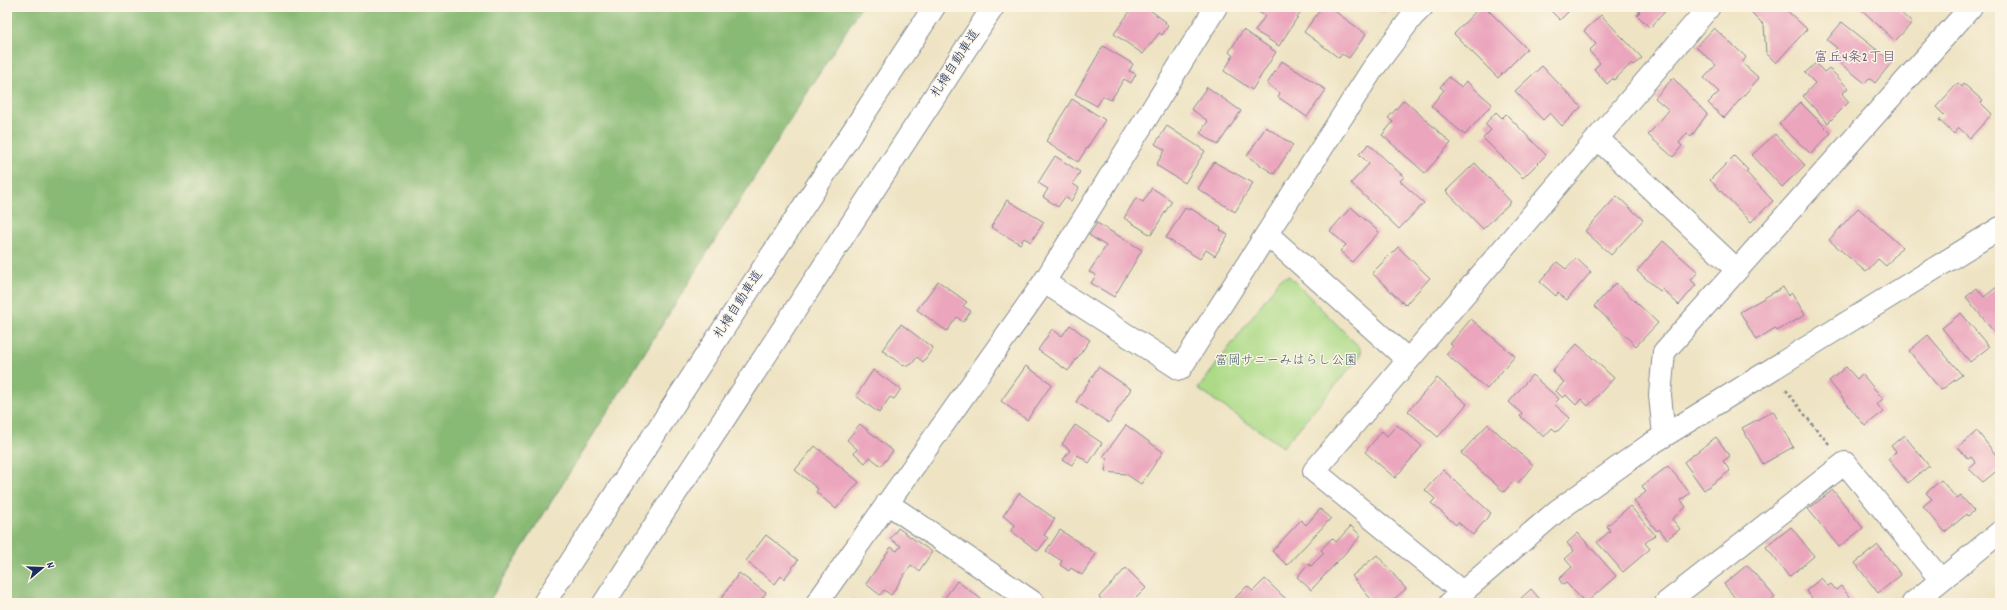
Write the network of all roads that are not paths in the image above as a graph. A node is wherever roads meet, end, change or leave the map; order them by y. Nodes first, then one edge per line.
1 (934, 7) edge
2 (993, 7) edge
3 (1216, 7) edge
4 (1422, 7) edge
5 (1708, 7) edge
6 (1971, 7) edge
7 (1597, 138) junction
8 (2000, 228) edge
9 (1267, 234) junction
10 (1737, 270) junction
11 (1044, 282) junction
12 (1408, 360) junction
13 (1664, 436) junction
14 (887, 503) junction
15 (2000, 532) edge
16 (1941, 580) junction
17 (1456, 598) edge
18 (544, 603) edge
19 (604, 603) edge
20 (817, 603) edge
21 (1034, 603) edge
22 (1666, 603) edge
23 (1913, 603) edge

1 - 18 main road, 札樽自動車道
2 - 19 main road, 札樽自動車道
3 - 11 main road
4 - 9 main road
5 - 7 main road
6 - 10 main road
7 - 10 main road
7 - 12 main road
8 - 13 main road
9 - 11 main road
9 - 12 main road
10 - 13 main road
11 - 14 main road
12 - 17 main road
13 - 17 main road
14 - 20 main road
14 - 21 main road
15 - 16 main road
16 - 22 main road
16 - 23 main road

